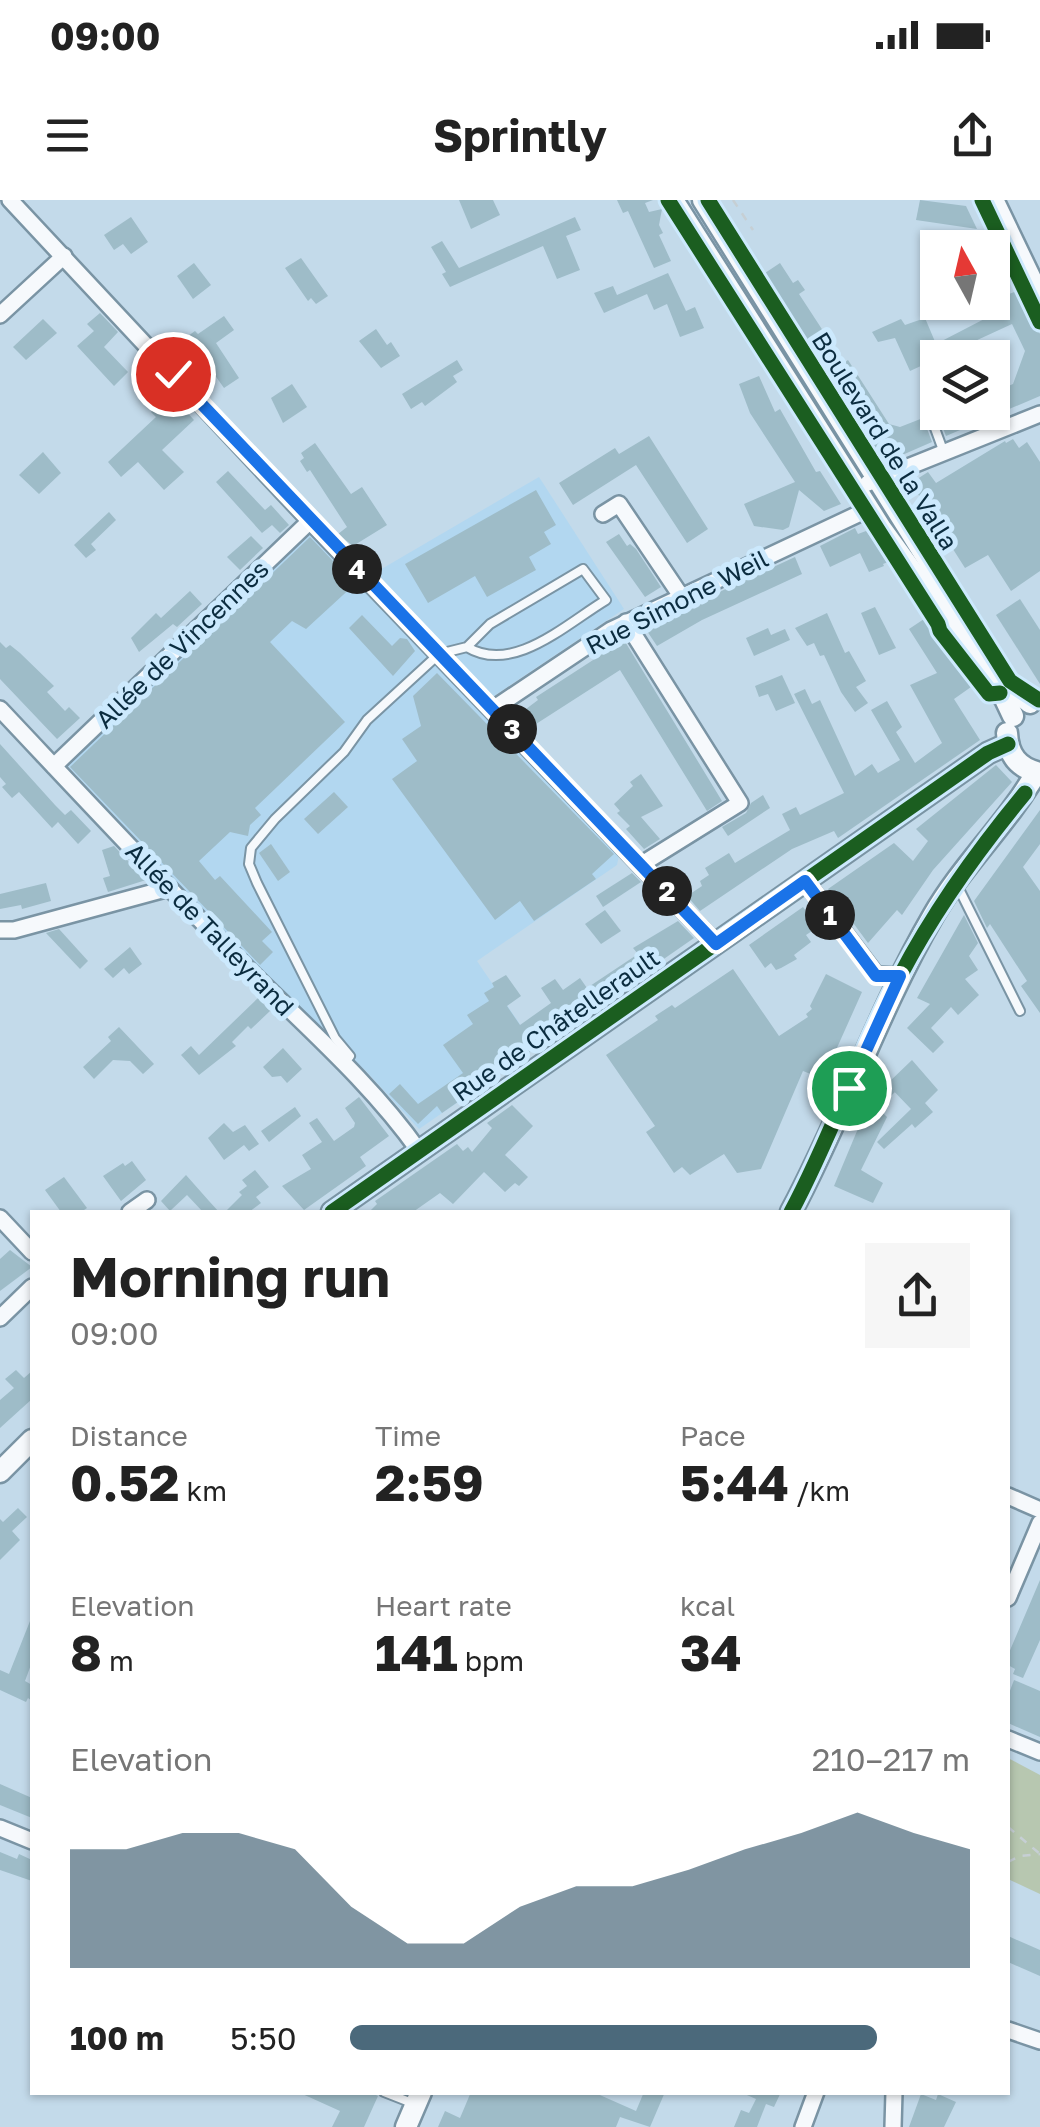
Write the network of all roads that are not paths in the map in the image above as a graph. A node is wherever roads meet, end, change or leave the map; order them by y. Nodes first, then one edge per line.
1 (10, 200) edge
2 (673, 200) edge
3 (703, 200) edge
4 (996, 200) edge
5 (1038, 248) edge
6 (1022, 254) junction
7 (64, 256) junction
8 (1040, 292) edge
9 (0, 315) edge
10 (1040, 414) edge
11 (935, 430) edge
12 (944, 454) junction
13 (879, 479) junction
14 (855, 488) junction
15 (869, 509) junction
16 (603, 514) dead end
17 (310, 522) junction
18 (681, 596) junction
19 (626, 622) junction
20 (467, 647) junction
21 (440, 654) junction
22 (1028, 706) edge
23 (0, 709) edge
24 (493, 709) junction
25 (1008, 744) junction
26 (54, 766) junction
27 (1038, 773) edge
28 (642, 864) junction
29 (805, 881) junction
30 (955, 881) junction
31 (169, 888) junction
32 (0, 930) edge
33 (716, 944) junction
34 (900, 976) junction
35 (1020, 1011) dead end
36 (342, 1064) junction
37 (419, 1151) junction
38 (147, 1200) dead end
39 (133, 1210) edge
40 (335, 1210) edge
41 (792, 1210) edge
42 (0, 1218) edge
43 (30, 1250) edge
44 (30, 1290) edge
45 (0, 1318) edge
46 (30, 1442) edge
47 (0, 1472) edge
48 (1010, 1497) edge
49 (1040, 1510) edge
50 (1040, 1523) edge
51 (1010, 1593) edge
52 (1010, 1740) edge
53 (1040, 1752) edge
54 (0, 1828) edge
55 (30, 1840) edge
56 (1010, 2031) edge
57 (1040, 2041) edge
58 (815, 2095) edge
59 (894, 2095) edge
60 (418, 2099) edge
61 (406, 2127) edge
62 (803, 2127) edge
63 (892, 2127) edge

1 - 7 street
2 - 14 main road, Boulevard de la Valla
3 - 13 main road, Boulevard de la Valla
4 - 6 street
5 - 6 street
6 - 8 street
7 - 9 street
7 - 17 street
10 - 12 street
11 - 12 lane
12 - 13 street
13 - 14 street, Boulevard de la Valla
13 - 22 main road, Boulevard de la Valla
14 - 15 main road, Boulevard de la Valla
15 - 18 street, Rue Simone Weil
15 - 22 main road, Boulevard de la Valla
16 - 18 street
17 - 21 street
17 - 26 street, Allée de Vincennes
18 - 19 street, Rue Simone Weil
19 - 24 street, Rue Simone Weil
19 - 28 street
20 - 20 lane
20 - 21 lane
21 - 24 street
21 - 36 lane
22 - 25 main road
23 - 26 street, Allée de Talleyrand
24 - 28 street
25 - 27 main road
25 - 29 main road, Rue de Châtellerault
26 - 31 street, Allée de Talleyrand
27 - 30 main road
28 - 33 street
29 - 33 main road, Rue de Châtellerault
29 - 34 street
30 - 34 main road
30 - 35 lane
31 - 32 street
31 - 36 street, Allée de Talleyrand
33 - 37 main road, Rue de Châtellerault
34 - 41 main road
36 - 37 street, Allée de Talleyrand
37 - 40 main road, Rue de Châtellerault
38 - 39 street
42 - 43 street
44 - 45 street
46 - 47 main road
48 - 49 street
50 - 51 street
52 - 53 street
54 - 55 street
56 - 57 street
58 - 62 street
59 - 63 street
60 - 61 main road

